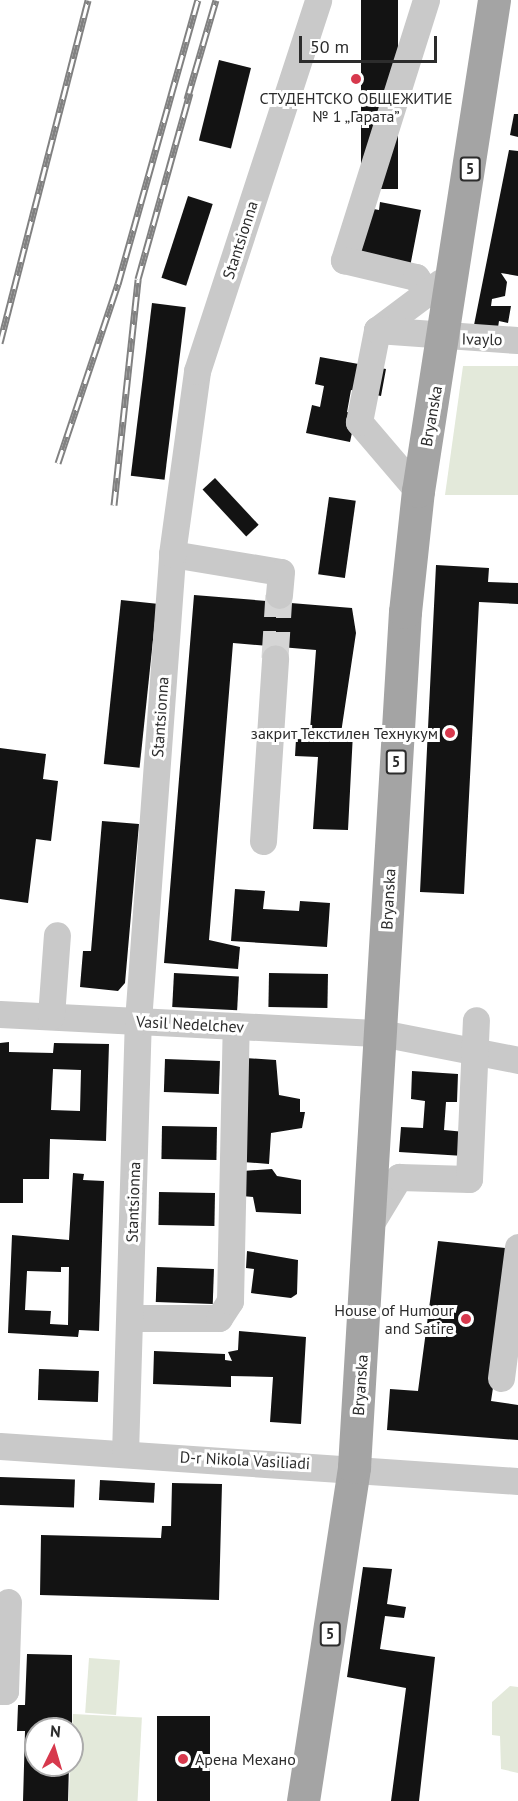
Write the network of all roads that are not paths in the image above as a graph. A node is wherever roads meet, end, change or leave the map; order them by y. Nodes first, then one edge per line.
1 (318, 0) edge
2 (426, 0) edge
3 (494, 0) edge
4 (456, 270) junction
5 (428, 294) junction
6 (377, 330) junction
7 (446, 339) junction
8 (518, 340) edge
9 (418, 491) junction
10 (172, 554) junction
11 (279, 595) tunnel mouth
12 (275, 658) tunnel mouth
13 (263, 842) dead end
14 (57, 935) dead end
15 (0, 1014) edge
16 (51, 1016) junction
17 (476, 1020) dead end
18 (138, 1021) junction
19 (236, 1026) junction
20 (381, 1033) junction
21 (475, 1052) junction
22 (518, 1059) edge
23 (371, 1222) junction
24 (518, 1247) edge
25 (130, 1318) junction
26 (501, 1378) dead end
27 (0, 1446) edge
28 (125, 1454) junction
29 (354, 1467) junction
30 (518, 1481) edge
31 (488, 1483) junction
32 (518, 1497) edge
33 (8, 1602) dead end
34 (0, 1691) edge
35 (303, 1801) edge

1 - 10 street, Stantsionna
2 - 5 street
3 - 4 main road, Bryanska / 5
4 - 5 street
4 - 7 main road, Bryanska / 5
5 - 6 street
6 - 7 street, Ivaylo
6 - 9 street
7 - 8 street, Ivaylo
7 - 9 main road, Bryanska / 5
9 - 20 main road, Bryanska / 5
10 - 11 street
10 - 18 street, Stantsionna
12 - 13 street
14 - 16 street
15 - 16 street, Vasil Nedelchev
16 - 18 street, Vasil Nedelchev
17 - 21 street
18 - 19 street, Vasil Nedelchev
18 - 25 street, Stantsionna
19 - 20 street, Vasil Nedelchev
19 - 25 street
20 - 21 street, Vasil Nedelchev
20 - 23 main road, Bryanska / 5
21 - 22 street, Vasil Nedelchev
21 - 23 street
23 - 29 main road, Bryanska / 5
24 - 26 street
25 - 28 street, Stantsionna
27 - 28 street, D-r Nikola Vasiliadi
28 - 29 street, D-r Nikola Vasiliadi
29 - 31 street, D-r Nikola Vasiliadi
29 - 35 main road, Bryanska / 5
30 - 31 street, D-r Nikola Vasiliadi
31 - 32 street, D-r Nikola Vasiliadi
33 - 34 street

